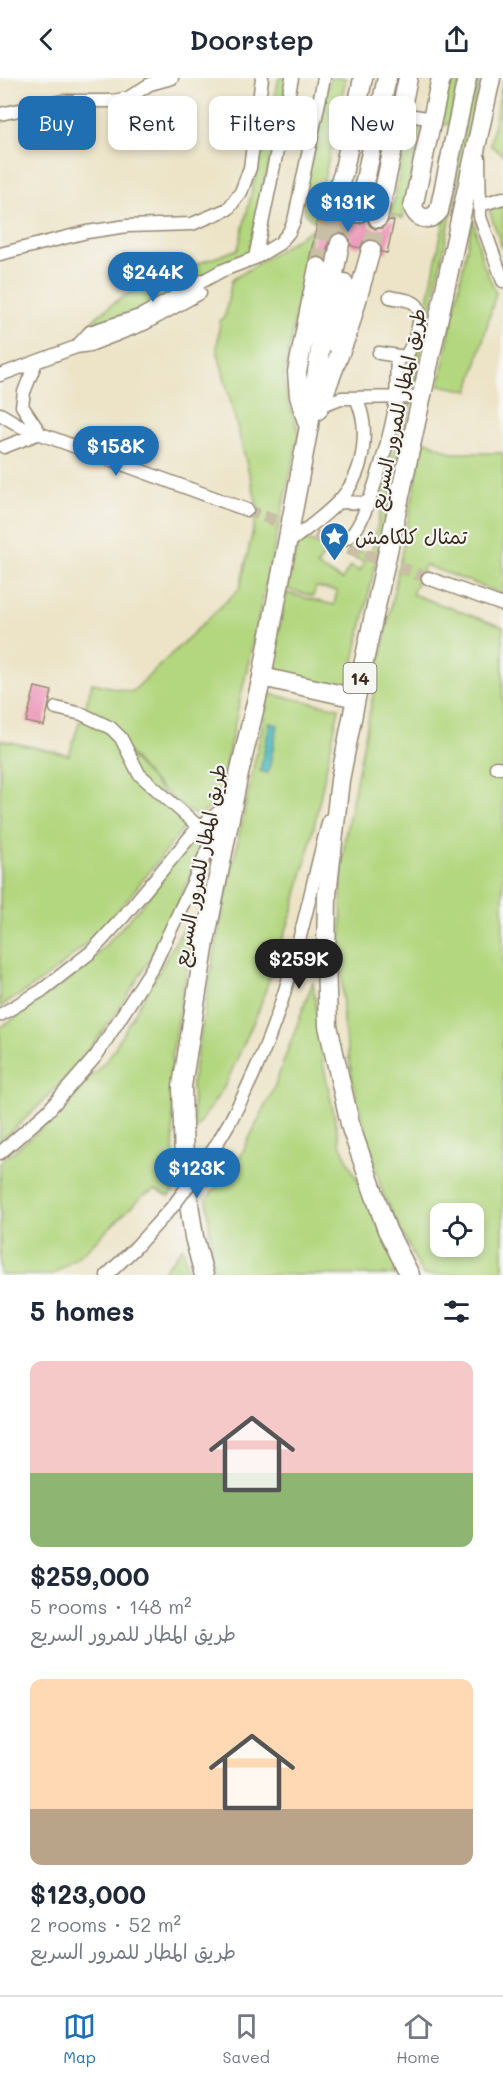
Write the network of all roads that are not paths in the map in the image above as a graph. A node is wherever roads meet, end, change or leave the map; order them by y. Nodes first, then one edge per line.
1 (172, 78) edge
2 (262, 78) edge
3 (292, 78) edge
4 (324, 78) edge
5 (356, 78) edge
6 (363, 78) edge
7 (375, 78) edge
8 (387, 78) edge
9 (408, 78) edge
10 (441, 78) edge
11 (467, 78) edge
12 (491, 78) edge
13 (383, 96) edge
14 (404, 96) edge
15 (0, 114) edge
16 (416, 116) edge
17 (432, 119) junction
18 (480, 134) junction
19 (367, 150) edge
20 (392, 150) edge
21 (503, 198) edge
22 (480, 205) junction
23 (345, 210) junction
24 (378, 218) tunnel mouth
25 (371, 250) tunnel mouth
26 (0, 254) edge
27 (255, 258) junction
28 (318, 267) tunnel mouth
29 (503, 281) edge
30 (390, 297) dead end
31 (379, 353) dead end
32 (397, 357) junction
33 (36, 362) junction
34 (336, 366) junction
35 (0, 375) edge
36 (356, 398) junction
37 (396, 398) junction
38 (422, 398) junction
39 (22, 406) junction
40 (320, 406) junction
41 (0, 414) edge
42 (16, 424) junction
43 (309, 426) junction
44 (40, 433) junction
45 (2, 450) edge
46 (339, 502) junction
47 (367, 504) junction
48 (247, 510) tunnel mouth
49 (342, 540) dead end
50 (287, 544) junction
51 (428, 578) tunnel mouth
52 (503, 605) edge
53 (262, 677) junction
54 (356, 698) junction
55 (56, 708) dead end
56 (238, 778) junction
57 (340, 780) junction
58 (226, 806) junction
59 (199, 827) junction
60 (0, 1015) edge
61 (0, 1153) edge
62 (192, 1176) junction
63 (181, 1202) junction
64 (107, 1275) edge
65 (204, 1275) edge
66 (410, 1275) edge

1 - 15 street
2 - 26 street
3 - 27 street
4 - 27 street
5 - 23 highway
6 - 23 highway
7 - 23 highway
8 - 13 highway
9 - 14 highway
10 - 17 highway
11 - 17 highway
12 - 18 highway, طريق المطار للمرور السريع / 14
16 - 17 street
18 - 22 street
18 - 38 highway, طريق المطار للمرور السريع / 14
19 - 23 highway
20 - 24 highway
21 - 22 street
22 - 29 street
25 - 34 highway
27 - 33 street
28 - 43 highway
30 - 32 street
31 - 32 street
32 - 37 street
33 - 35 street
33 - 39 street
34 - 40 highway
34 - 43 highway, طريق المطار للمرور السريع
36 - 37 street
36 - 40 street
36 - 46 street
37 - 38 street
37 - 47 street
38 - 54 highway, طريق المطار للمرور السريع / 14
39 - 42 street
39 - 44 street
40 - 43 highway
41 - 42 street
42 - 44 street
42 - 45 street
43 - 50 highway, طريق المطار للمرور السريع
44 - 45 street
44 - 48 street
46 - 47 street
46 - 50 street
47 - 49 street
50 - 53 highway, طريق المطار للمرور السريع
51 - 52 street
53 - 54 highway
53 - 56 highway, طريق المطار للمرور السريع
54 - 57 highway, طريق المطار للمرور السريع / 14
55 - 59 street
56 - 58 street
56 - 62 highway, طريق المطار للمرور السريع
57 - 62 street
57 - 66 highway, طريق المطار للمرور السريع / 14
58 - 59 street
58 - 61 street
59 - 60 street
62 - 63 street, bridge
63 - 64 street
63 - 65 highway

